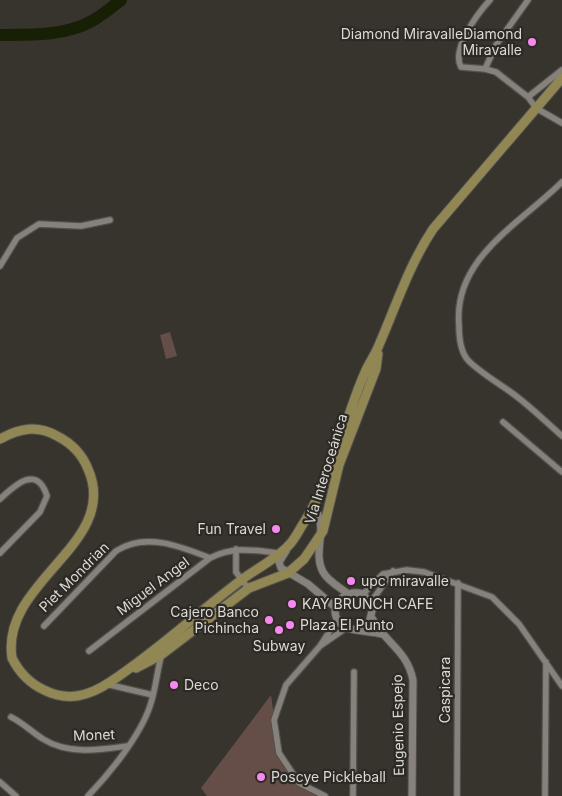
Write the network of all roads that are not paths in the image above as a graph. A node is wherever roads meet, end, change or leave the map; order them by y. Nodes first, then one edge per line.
1 (490, 0) edge
2 (528, 0) edge
3 (485, 69) junction
4 (562, 70) edge
5 (562, 78) edge
6 (528, 97) junction
7 (536, 108) junction
8 (562, 123) edge
9 (562, 182) edge
10 (110, 220) dead end
11 (0, 266) edge
12 (378, 348) junction
13 (503, 422) dead end
14 (562, 436) edge
15 (0, 439) edge
16 (562, 472) edge
17 (0, 499) edge
18 (312, 510) junction
19 (323, 531) junction
20 (289, 546) junction
21 (236, 549) junction
22 (0, 552) edge
23 (278, 553) junction
24 (210, 558) junction
25 (393, 572) junction
26 (288, 573) junction
27 (241, 580) junction
28 (458, 583) junction
29 (248, 588) junction
30 (347, 593) junction
31 (20, 594) dead end
32 (363, 594) junction
33 (371, 602) junction
34 (335, 607) junction
35 (372, 618) junction
36 (337, 620) junction
37 (5, 623) dead end
38 (44, 626) dead end
39 (346, 628) junction
40 (358, 630) junction
41 (382, 634) junction
42 (169, 637) junction
43 (320, 646) junction
44 (89, 651) dead end
45 (161, 655) junction
46 (546, 662) junction
47 (354, 672) dead end
48 (122, 674) junction
49 (106, 684) junction
50 (562, 686) edge
51 (547, 692) junction
52 (153, 695) junction
53 (11, 718) dead end
54 (127, 746) junction
55 (0, 782) edge
56 (16, 796) edge
57 (88, 796) edge
58 (325, 796) edge
59 (353, 796) edge
60 (412, 796) edge
61 (457, 796) edge
62 (546, 796) edge

1 - 3 street
2 - 3 street
3 - 6 street
4 - 6 street
5 - 7 main road, Vía Interoceánica
6 - 7 street
7 - 8 street
7 - 12 main road, Vía Interoceánica
9 - 14 street
10 - 11 street
12 - 18 main road, Vía Interoceánica
12 - 19 main road, Vía Interoceánica
13 - 16 street
15 - 31 main road
17 - 22 street
18 - 19 street
18 - 20 main road, Vía Interoceánica
19 - 26 main road, Vía Interoceánica
19 - 30 street
20 - 23 main road, Vía Interoceánica
20 - 26 street
21 - 23 street, Miguel Angel
21 - 24 street, Miguel Angel
21 - 27 street
23 - 27 main road, Vía Interoceánica
24 - 38 street, Piet Mondrian
24 - 44 street, Miguel Angel
25 - 28 street
25 - 32 street
25 - 33 street
26 - 29 main road, Vía Interoceánica
26 - 34 street
27 - 29 street
27 - 42 main road, Vía Interoceánica
28 - 46 street
28 - 61 street, Caspicara
29 - 45 main road, Vía Interoceánica
30 - 32 street
30 - 34 street
32 - 33 street
33 - 35 street
34 - 36 street
35 - 40 street
35 - 41 street, Eugenio Espejo
36 - 39 street
36 - 43 street
37 - 49 main road, Vía Interoceánica
39 - 40 street
39 - 43 street
40 - 41 street
41 - 60 street, Eugenio Espejo
42 - 45 street
42 - 48 main road, Vía Interoceánica
43 - 58 street
45 - 48 main road, Vía Interoceánica
45 - 52 street
46 - 50 street
46 - 51 street
47 - 59 street
48 - 49 main road, Vía Interoceánica
49 - 52 street
50 - 51 street
51 - 62 street
52 - 54 street
53 - 54 street, Monet
54 - 57 street
55 - 56 street

